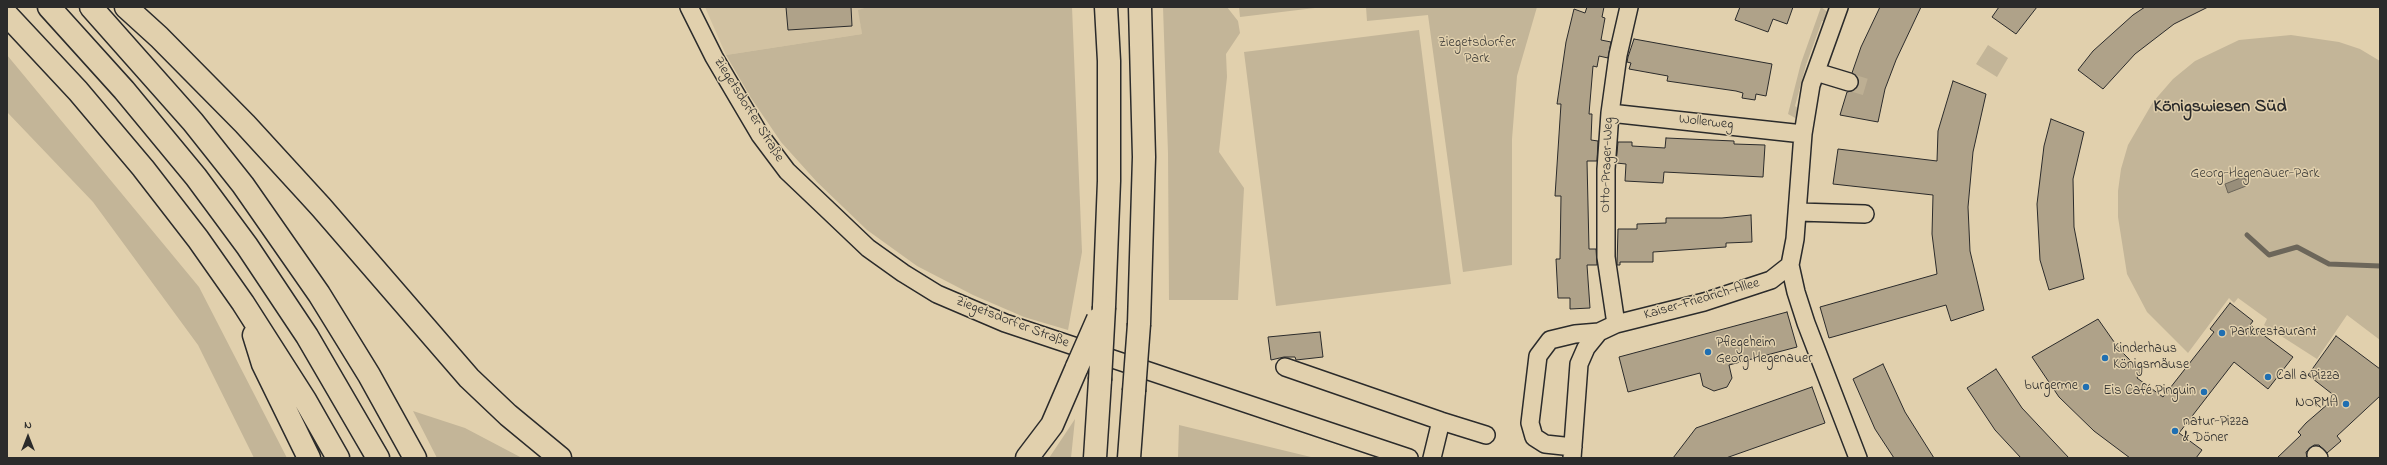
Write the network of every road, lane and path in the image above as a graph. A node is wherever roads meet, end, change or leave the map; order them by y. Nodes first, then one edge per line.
1 (48, 7) edge
2 (91, 7) edge
3 (126, 7) edge
4 (689, 7) edge
5 (1106, 7) edge
6 (1140, 7) edge
7 (1629, 7) edge
8 (1839, 7) edge
9 (7, 15) edge
10 (1816, 72) junction
11 (1850, 82) tunnel mouth
12 (1610, 113) junction
13 (1803, 134) junction
14 (1798, 212) junction
15 (1865, 214) dead end
16 (1790, 265) junction
17 (244, 304) junction
18 (1104, 307) junction
19 (1616, 324) junction
20 (1599, 332) junction
21 (1285, 367) dead end
22 (1441, 422) junction
23 (1486, 435) dead end
24 (1573, 453) edge
25 (309, 458) edge
26 (338, 458) edge
27 (378, 458) edge
28 (415, 458) edge
29 (560, 458) edge
30 (1027, 458) edge
31 (1095, 458) edge
32 (1129, 458) edge
33 (1409, 458) edge
34 (1432, 458) edge
35 (1858, 458) edge

1 - 27 highway
2 - 28 highway
3 - 29 highway
4 - 33 street, Ziegetsdorfer Straße
5 - 18 highway
6 - 32 highway, bridge
7 - 12 street, Otto-Prager-Weg
8 - 10 street
9 - 17 highway
10 - 11 street
10 - 13 street
12 - 13 street, Wollerweg
12 - 19 street, Otto-Prager-Weg
13 - 14 street
14 - 15 street
14 - 16 street
16 - 19 street, Kaiser-Friedrich-Allee
16 - 35 street
17 - 25 highway
17 - 26 highway
18 - 30 highway, bridge
18 - 31 highway, bridge
19 - 20 street, Kaiser-Friedrich-Allee
20 - 24 street, Kaiser-Friedrich-Allee
20 - 24 street
21 - 22 street
22 - 23 street
22 - 34 street

